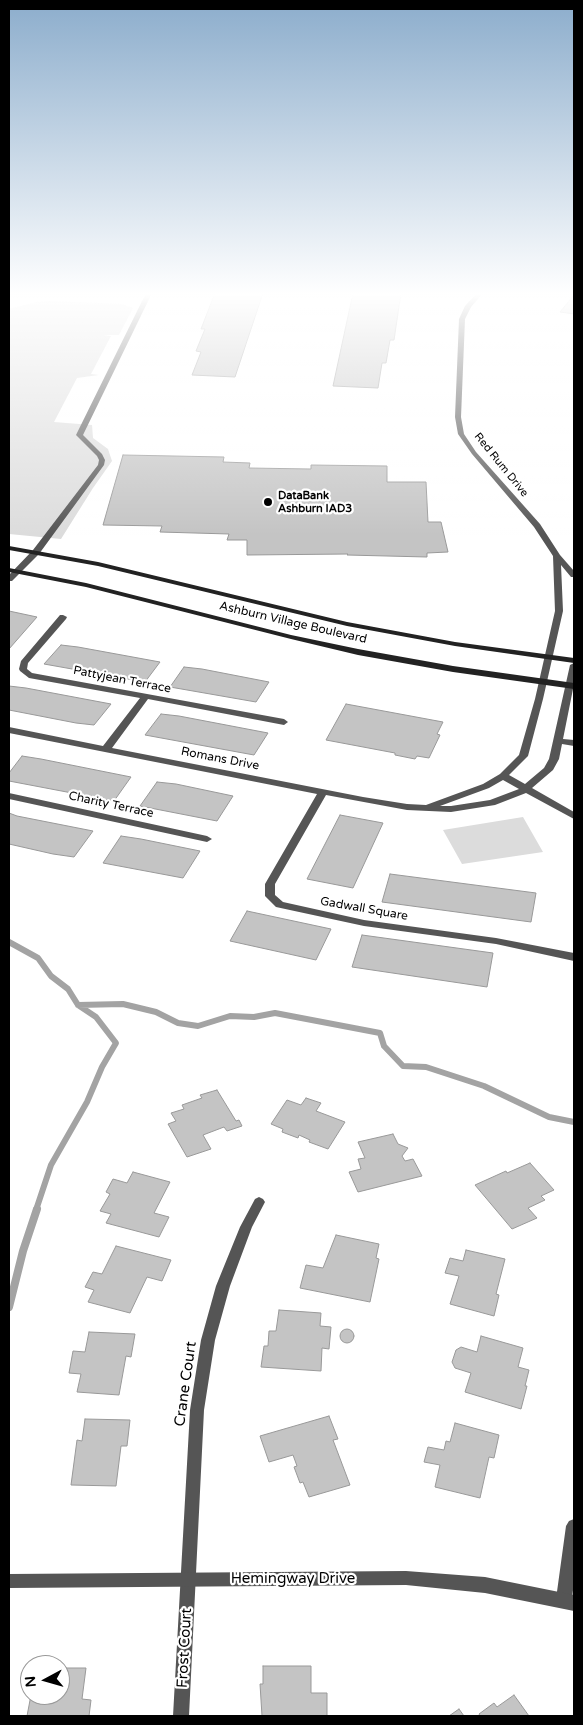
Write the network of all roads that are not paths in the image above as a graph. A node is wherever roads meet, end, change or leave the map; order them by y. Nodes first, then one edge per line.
1 (109, 374) edge
2 (460, 374) edge
3 (9, 548) edge
4 (36, 552) junction
5 (558, 556) junction
6 (13, 571) edge
7 (574, 575) edge
8 (9, 579) edge
9 (63, 617) dead end
10 (548, 658) junction
11 (574, 663) edge
12 (542, 682) junction
13 (572, 686) edge
14 (145, 697) junction
15 (284, 722) dead end
16 (12, 731) edge
17 (9, 740) edge
18 (558, 741) junction
19 (574, 743) edge
20 (105, 750) junction
21 (502, 776) junction
22 (524, 790) junction
23 (323, 792) junction
24 (9, 796) edge
25 (427, 807) junction
26 (574, 816) edge
27 (207, 839) dead end
28 (574, 957) edge
29 (259, 1202) dead end
30 (574, 1526) edge
31 (188, 1579) junction
32 (9, 1581) edge
33 (569, 1601) edge
34 (181, 1716) edge

1 - 4 street
2 - 5 street, Red Rum Drive
3 - 4 main road, Ashburn Village Boulevard
4 - 6 street
4 - 10 main road, Ashburn Village Boulevard
5 - 7 street, Red Rum Drive
5 - 10 street
6 - 8 street
6 - 12 main road, Ashburn Village Boulevard
9 - 14 street, Pattyjean Terrace
10 - 11 main road, Ashburn Village Boulevard
10 - 12 street
11 - 13 street
12 - 13 main road, Ashburn Village Boulevard
12 - 21 street, Romans Drive
13 - 18 street, Romans Drive
14 - 15 street, Pattyjean Terrace
14 - 20 street
16 - 17 street
16 - 20 street, Romans Drive
18 - 19 street
18 - 22 street, Romans Drive
20 - 23 street, Romans Drive
21 - 22 street
21 - 25 street, Romans Drive
22 - 25 street, Romans Drive
22 - 26 street
23 - 25 street, Romans Drive
23 - 28 street, Gadwall Square
24 - 27 street, Charity Terrace
29 - 31 street, Crane Court
30 - 33 street
31 - 32 street, Hemingway Drive
31 - 33 street, Hemingway Drive
31 - 34 street, Frost Court

